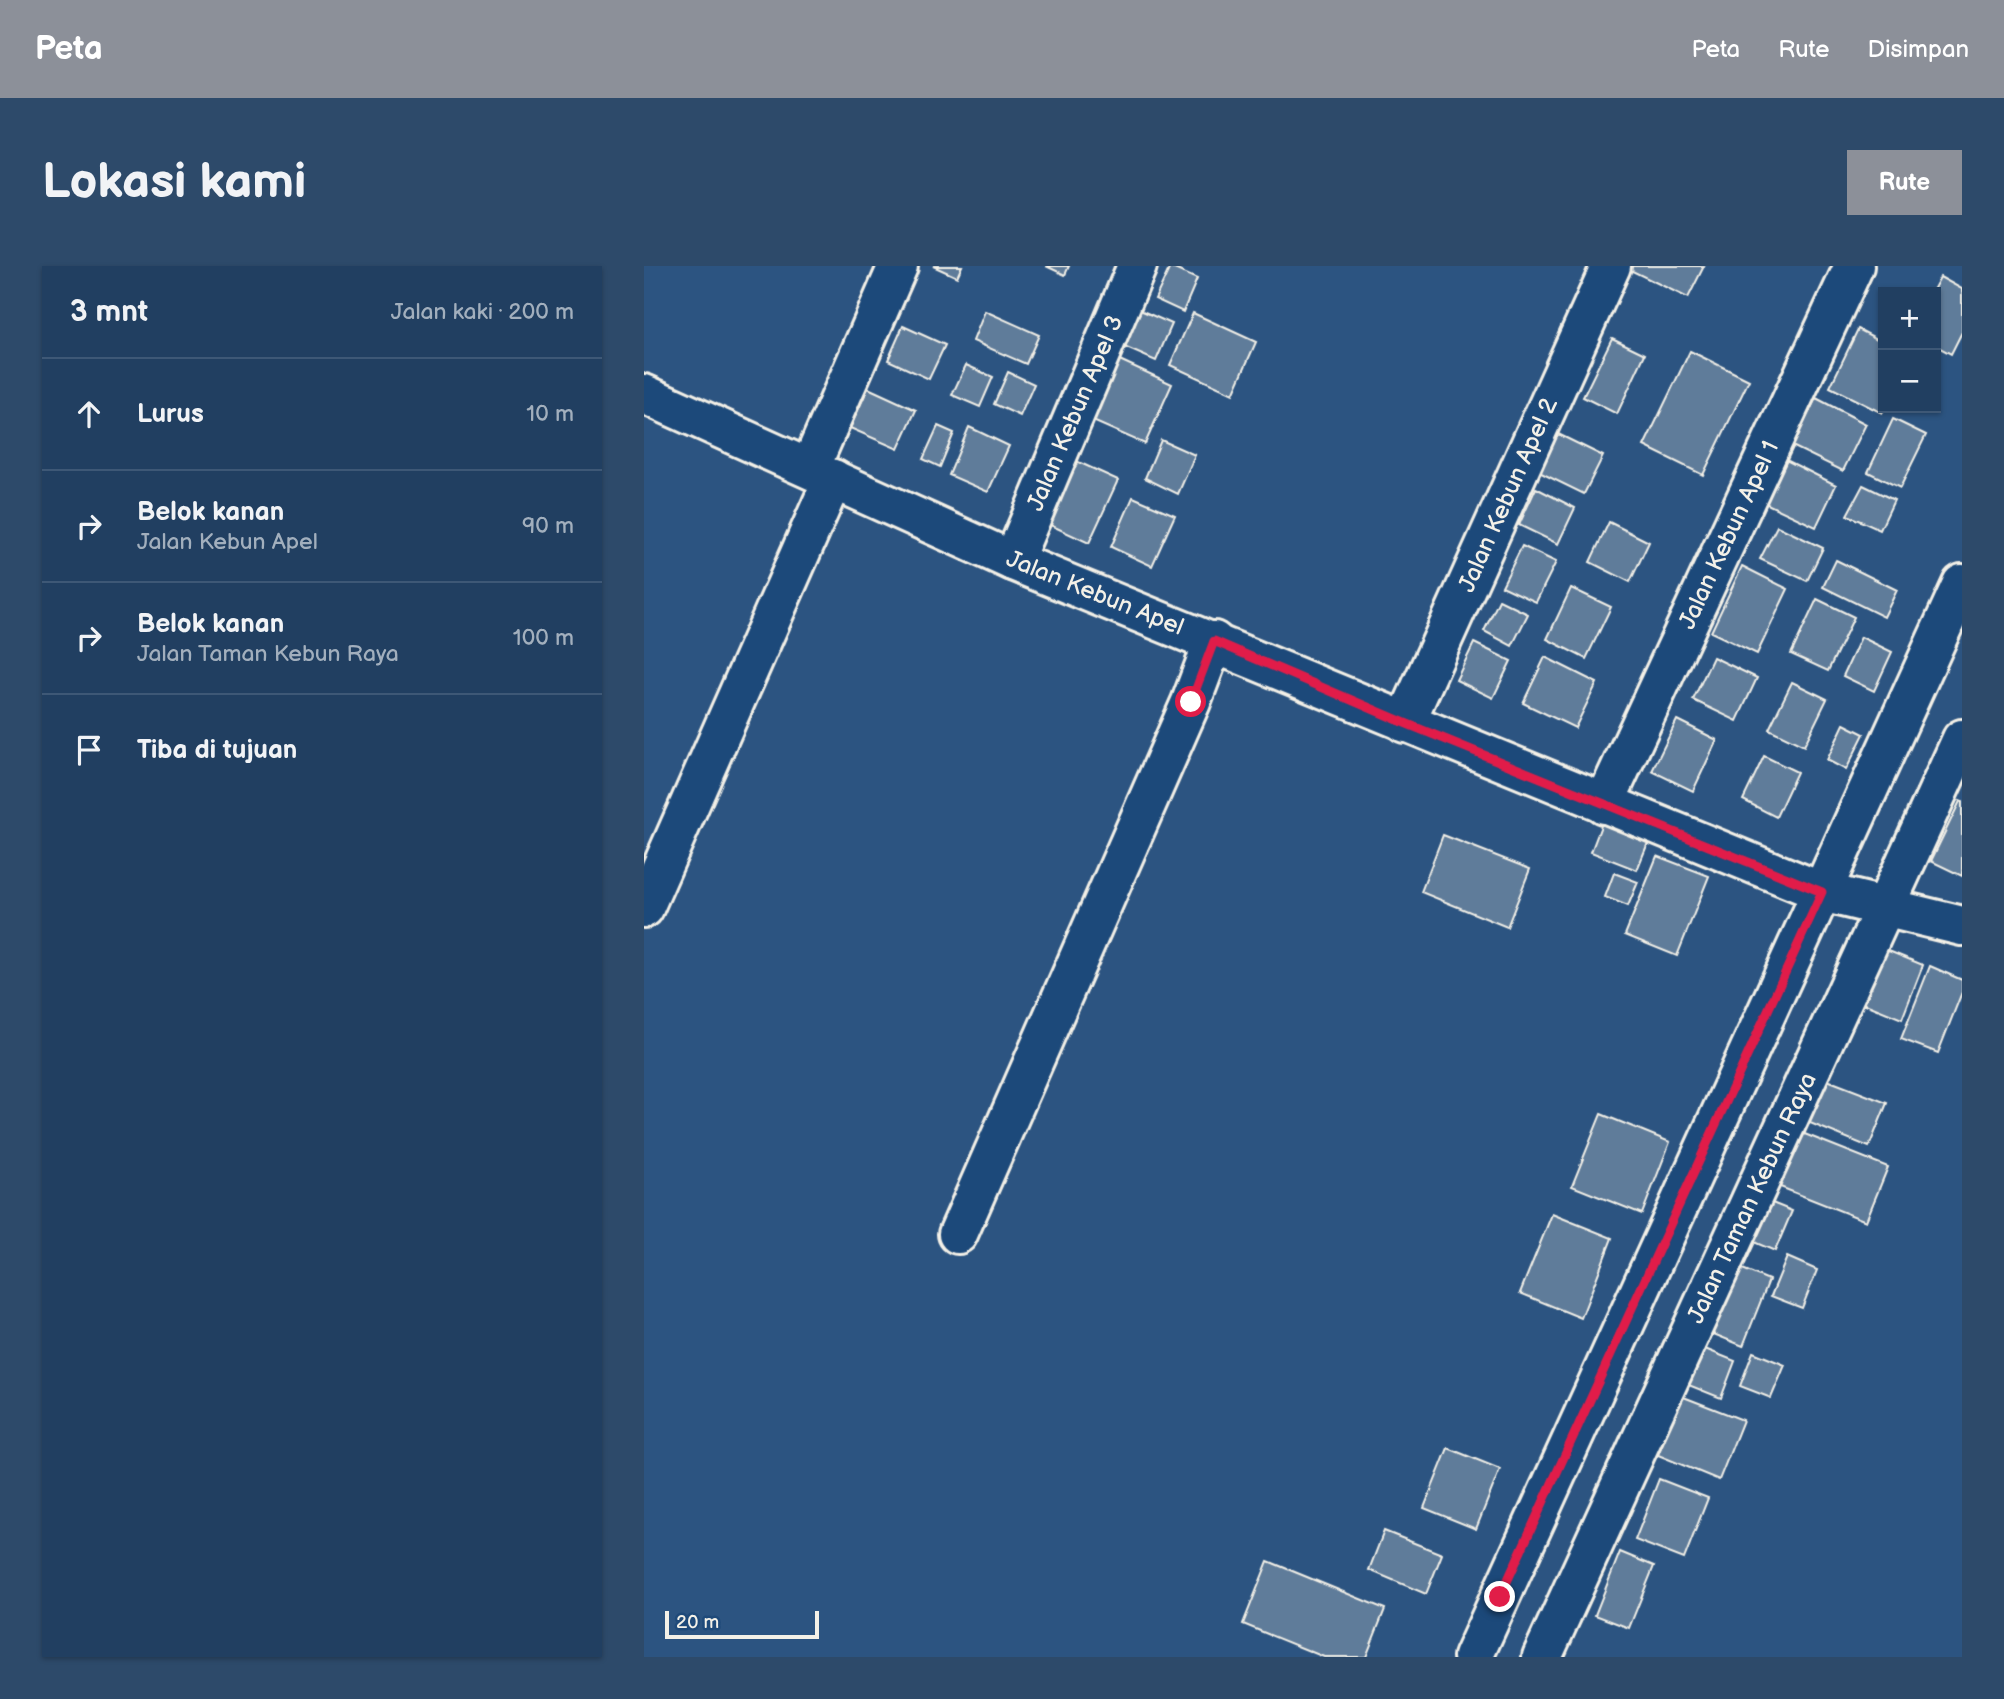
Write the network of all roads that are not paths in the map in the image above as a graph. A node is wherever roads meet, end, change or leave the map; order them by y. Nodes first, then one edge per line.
1 (898, 266) edge
2 (1137, 266) edge
3 (1611, 266) edge
4 (1854, 266) edge
5 (644, 394) edge
6 (822, 473) junction
7 (1013, 561) junction
8 (1962, 584) edge
9 (1214, 641) junction
10 (1405, 723) junction
11 (1962, 739) edge
12 (1604, 804) junction
13 (1822, 892) junction
14 (644, 908) edge
15 (1885, 909) junction
16 (1962, 926) edge
17 (958, 1234) dead end
18 (1473, 1657) edge
19 (1542, 1657) edge

1 - 6 street
2 - 7 street, Jalan Kebun Apel 3
3 - 10 street, Jalan Kebun Apel 2
4 - 12 street, Jalan Kebun Apel 1
5 - 6 street, Jalan Kebun Apel
6 - 7 street, Jalan Kebun Apel
6 - 14 street
7 - 9 street, Jalan Kebun Apel
8 - 13 street
9 - 10 street, Jalan Kebun Apel
9 - 17 street
10 - 12 street, Jalan Kebun Apel
11 - 15 street, Jalan Taman Kebun Raya
12 - 13 street, Jalan Kebun Apel
13 - 15 street, Jalan Kebun Apel
13 - 18 street
15 - 16 street, Jalan Kebun Apel
15 - 19 street, Jalan Taman Kebun Raya

